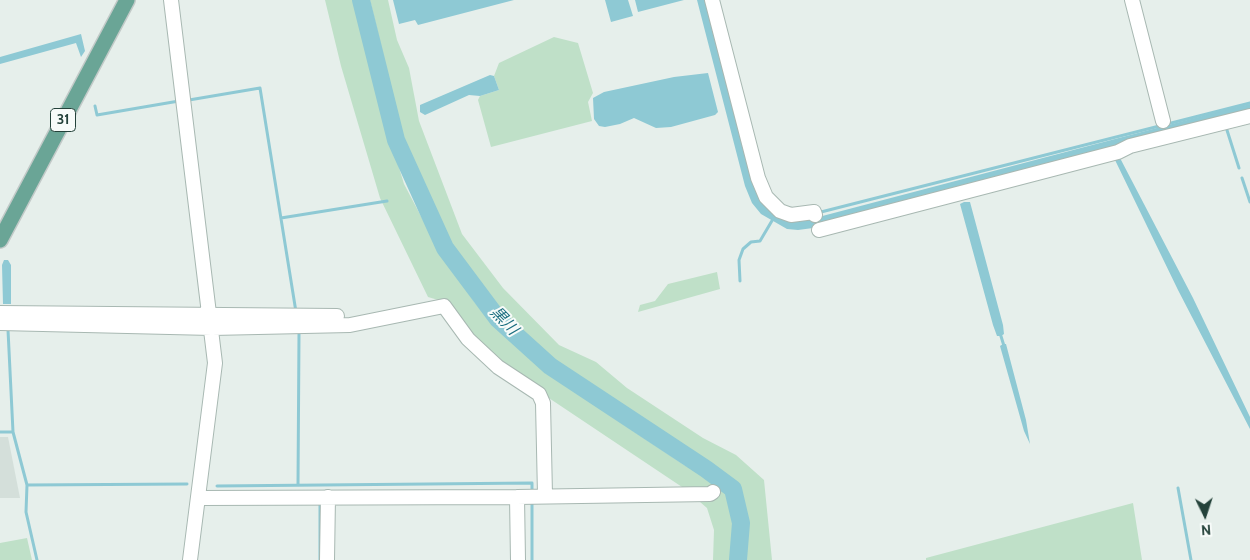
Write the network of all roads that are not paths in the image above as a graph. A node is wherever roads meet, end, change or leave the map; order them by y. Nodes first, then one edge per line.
1 (126, 0) edge
2 (171, 0) edge
3 (712, 0) edge
4 (1132, 0) edge
5 (1250, 116) edge
6 (1163, 121) dead end
7 (815, 215) dead end
8 (819, 230) dead end
9 (0, 240) edge
10 (428, 299) dead end
11 (0, 313) edge
12 (212, 322) junction
13 (0, 323) edge
14 (200, 490) junction
15 (713, 492) dead end
16 (532, 496) junction
17 (328, 497) junction
18 (190, 560) edge
19 (327, 560) edge
20 (518, 560) edge

1 - 9 main road, 31
2 - 12 street
3 - 7 street
4 - 6 street
5 - 8 street
10 - 12 street
11 - 12 street
12 - 13 street
12 - 14 street
12 - 16 street
14 - 17 street
14 - 18 street
15 - 16 street
16 - 17 street
16 - 20 street
17 - 19 street

